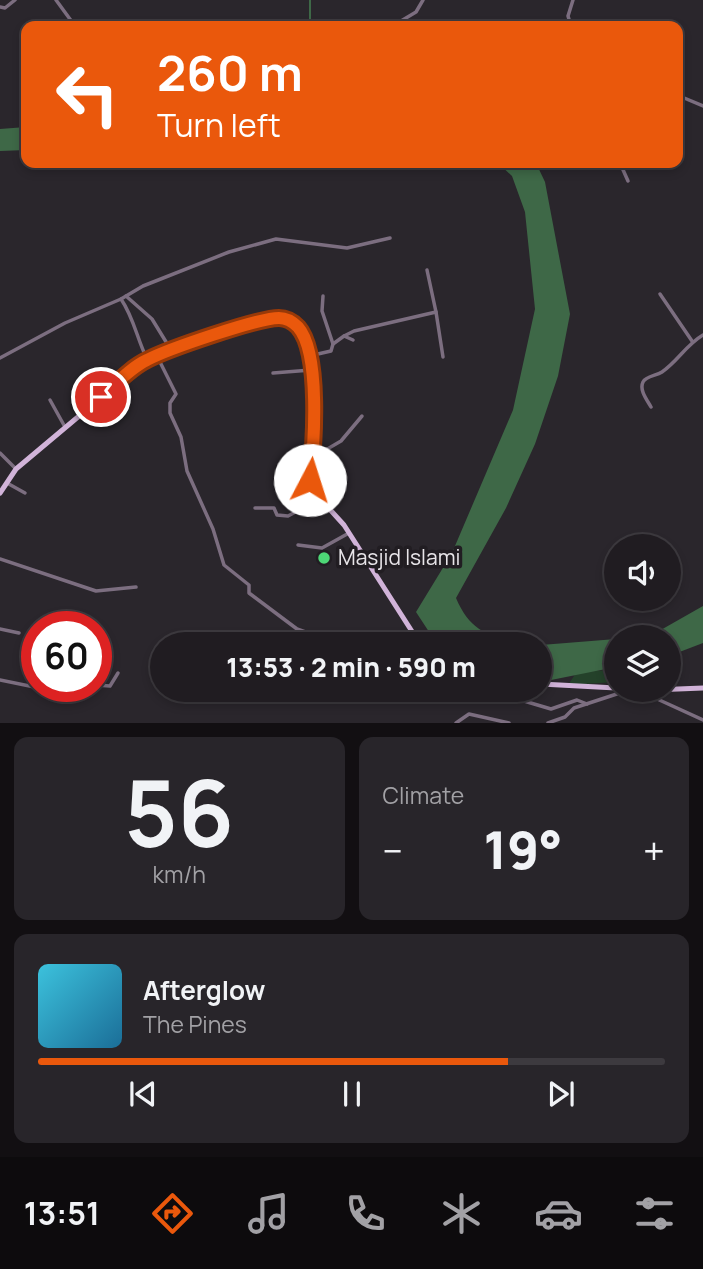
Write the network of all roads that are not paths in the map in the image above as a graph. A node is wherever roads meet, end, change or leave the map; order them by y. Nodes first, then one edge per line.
1 (15, 0) edge
2 (56, 0) edge
3 (423, 0) edge
4 (573, 0) edge
5 (0, 7) edge
6 (71, 21) edge
7 (401, 21) edge
8 (570, 21) edge
9 (683, 98) edge
10 (703, 106) edge
11 (622, 168) edge
12 (628, 181) dead end
13 (390, 238) dead end
14 (427, 270) dead end
15 (660, 294) dead end
16 (126, 296) junction
17 (323, 296) dead end
18 (121, 299) junction
19 (436, 312) junction
20 (344, 335) junction
21 (703, 335) edge
22 (353, 340) dead end
23 (692, 341) junction
24 (333, 344) junction
25 (171, 351) junction
26 (157, 356) junction
27 (309, 356) junction
28 (443, 357) dead end
29 (0, 358) edge
30 (147, 359) junction
31 (311, 370) junction
32 (273, 373) dead end
33 (50, 400) dead end
34 (651, 407) dead end
35 (362, 416) dead end
36 (66, 429) junction
37 (0, 453) edge
38 (312, 458) junction
39 (16, 469) junction
40 (5, 482) junction
41 (0, 493) edge
42 (26, 493) dead end
43 (320, 499) junction
44 (255, 508) dead end
45 (349, 533) junction
46 (298, 545) dead end
47 (0, 559) edge
48 (136, 587) dead end
49 (0, 629) edge
50 (306, 632) edge
51 (412, 632) edge
52 (19, 633) dead end
53 (118, 673) dead end
54 (0, 680) edge
55 (21, 684) edge
56 (112, 684) edge
57 (552, 685) edge
58 (604, 687) edge
59 (703, 688) edge
60 (681, 689) edge
61 (604, 698) edge
62 (527, 702) edge
63 (665, 702) edge
64 (587, 704) junction
65 (565, 717) junction
66 (703, 720) edge
67 (456, 723) edge
68 (509, 723) edge
69 (548, 723) edge
70 (565, 723) edge

1 - 5 street
2 - 6 street
3 - 7 street
4 - 8 street
9 - 10 street
11 - 12 street
13 - 16 street
14 - 19 street
15 - 23 street
16 - 18 street
16 - 25 street
17 - 24 street
18 - 29 street
18 - 30 street
19 - 20 street
19 - 28 street
20 - 22 street
20 - 24 street
21 - 23 street
23 - 34 street
24 - 27 street
25 - 26 main road
25 - 27 main road
26 - 30 main road
26 - 50 street
27 - 31 main road
30 - 36 main road
31 - 32 street
31 - 38 main road
33 - 36 street
35 - 38 street
36 - 39 main road
37 - 39 street
38 - 43 main road
39 - 40 main road
40 - 41 main road
40 - 42 street
43 - 44 street
43 - 45 main road
45 - 46 street
45 - 51 main road
47 - 48 street
49 - 52 street
53 - 56 street
54 - 55 street
57 - 58 main road
59 - 60 main road
61 - 64 street
62 - 64 street
63 - 66 street
64 - 65 street
65 - 69 street
65 - 70 street
67 - 68 street

